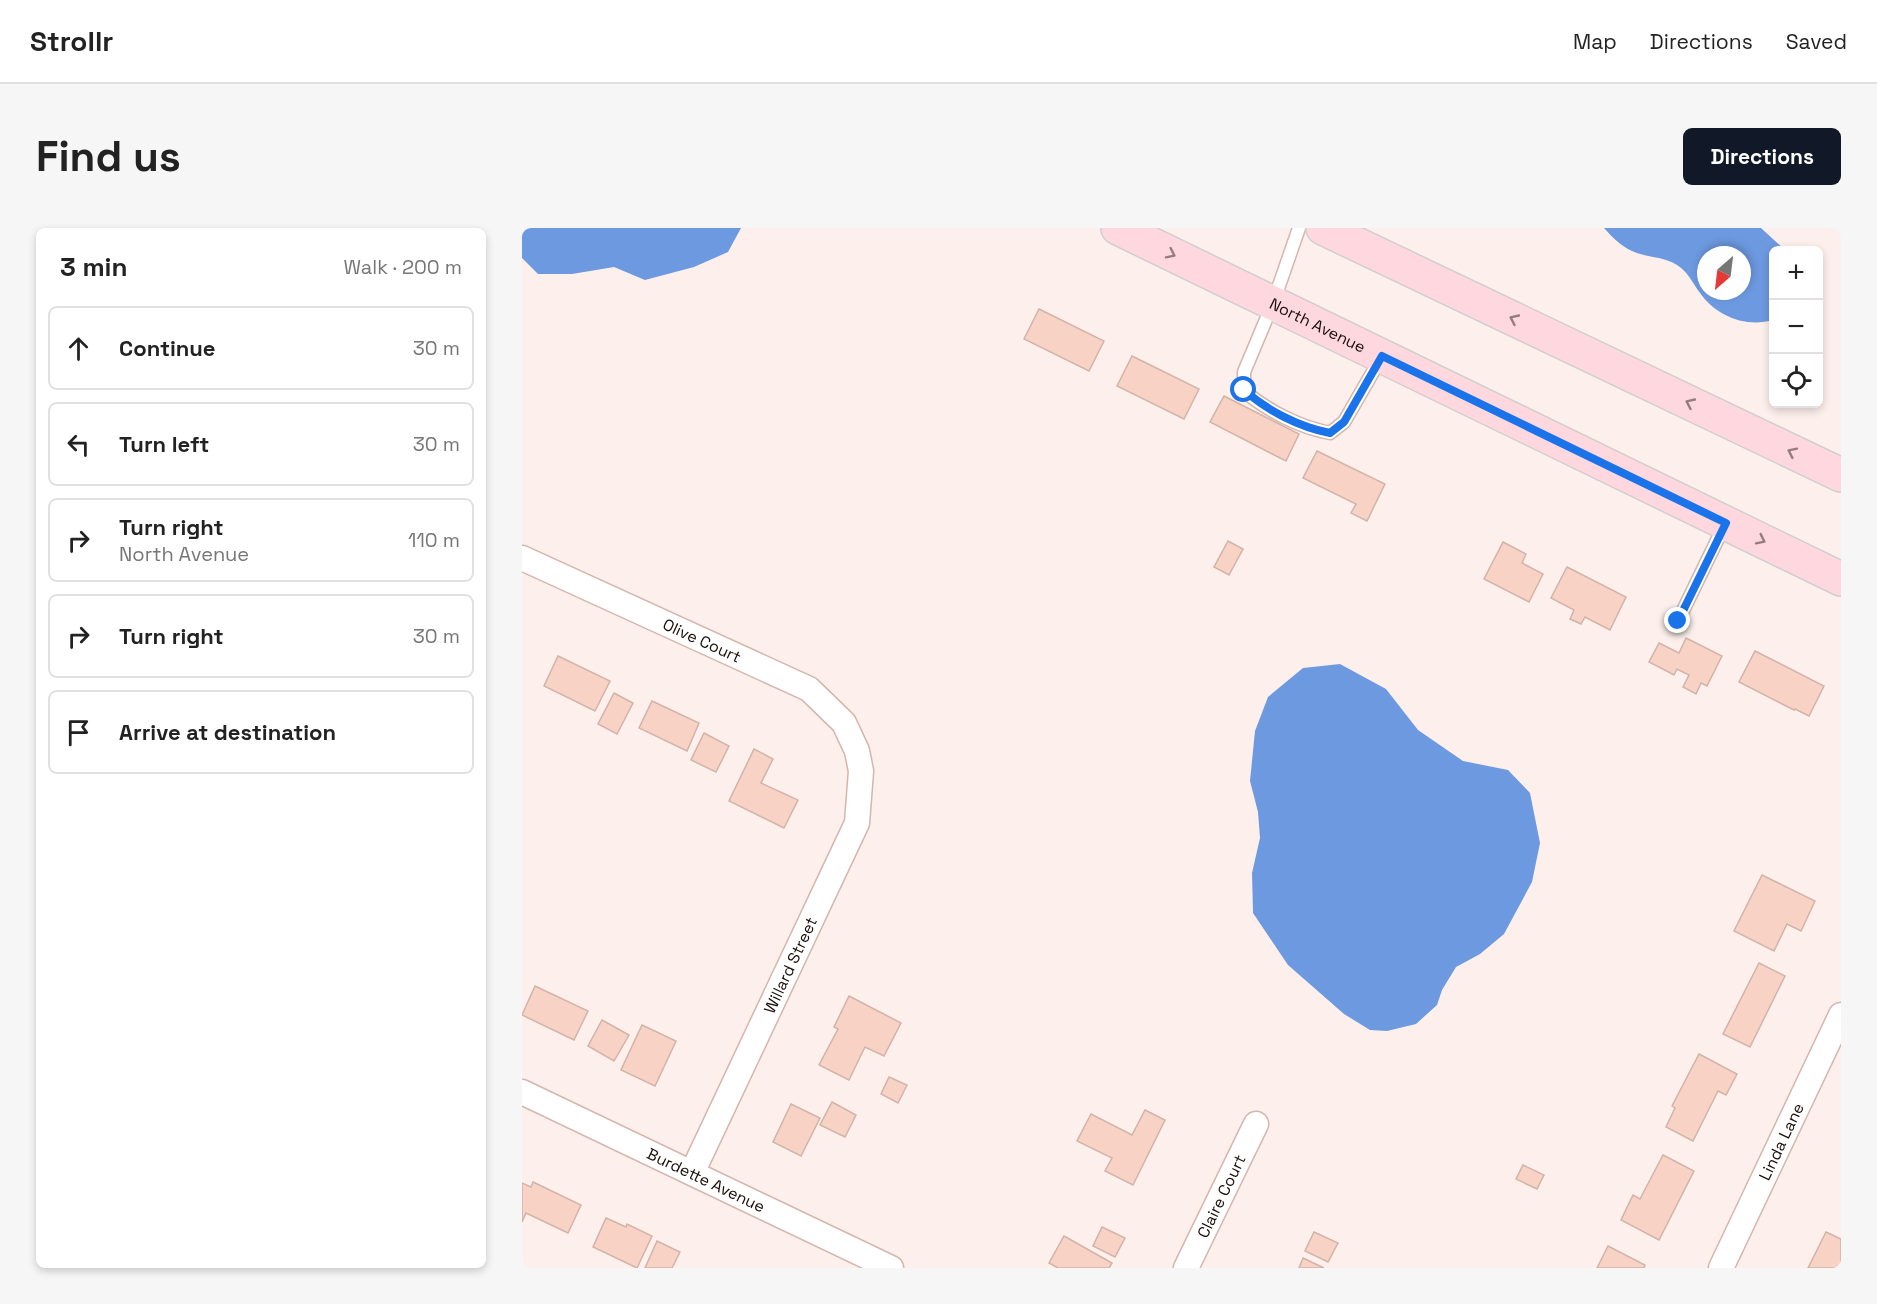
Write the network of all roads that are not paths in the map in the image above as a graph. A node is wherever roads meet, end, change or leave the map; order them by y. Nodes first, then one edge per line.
1 (1118, 228) edge
2 (1299, 228) edge
3 (1323, 228) edge
4 (1273, 303) junction
5 (1382, 356) junction
6 (1841, 475) edge
7 (1726, 523) junction
8 (522, 558) edge
9 (1841, 579) edge
10 (1678, 621) dead end
11 (857, 751) joint
12 (1841, 1015) edge
13 (522, 1092) edge
14 (1256, 1124) dead end
15 (692, 1173) junction
16 (891, 1268) edge
17 (1186, 1268) edge
18 (1721, 1268) edge

1 -> 4 main road, North Avenue
2 - 4 lane
6 -> 3 main road
4 - 5 main road, North Avenue
4 - 5 lane
5 - 7 main road, North Avenue
7 -> 9 main road, North Avenue
7 - 10 lane
8 - 11 street, Olive Court
11 - 15 street, Willard Street
12 - 18 street, Linda Lane
13 - 15 street, Burdette Avenue
14 - 17 street, Claire Court
15 - 16 street, Burdette Avenue

